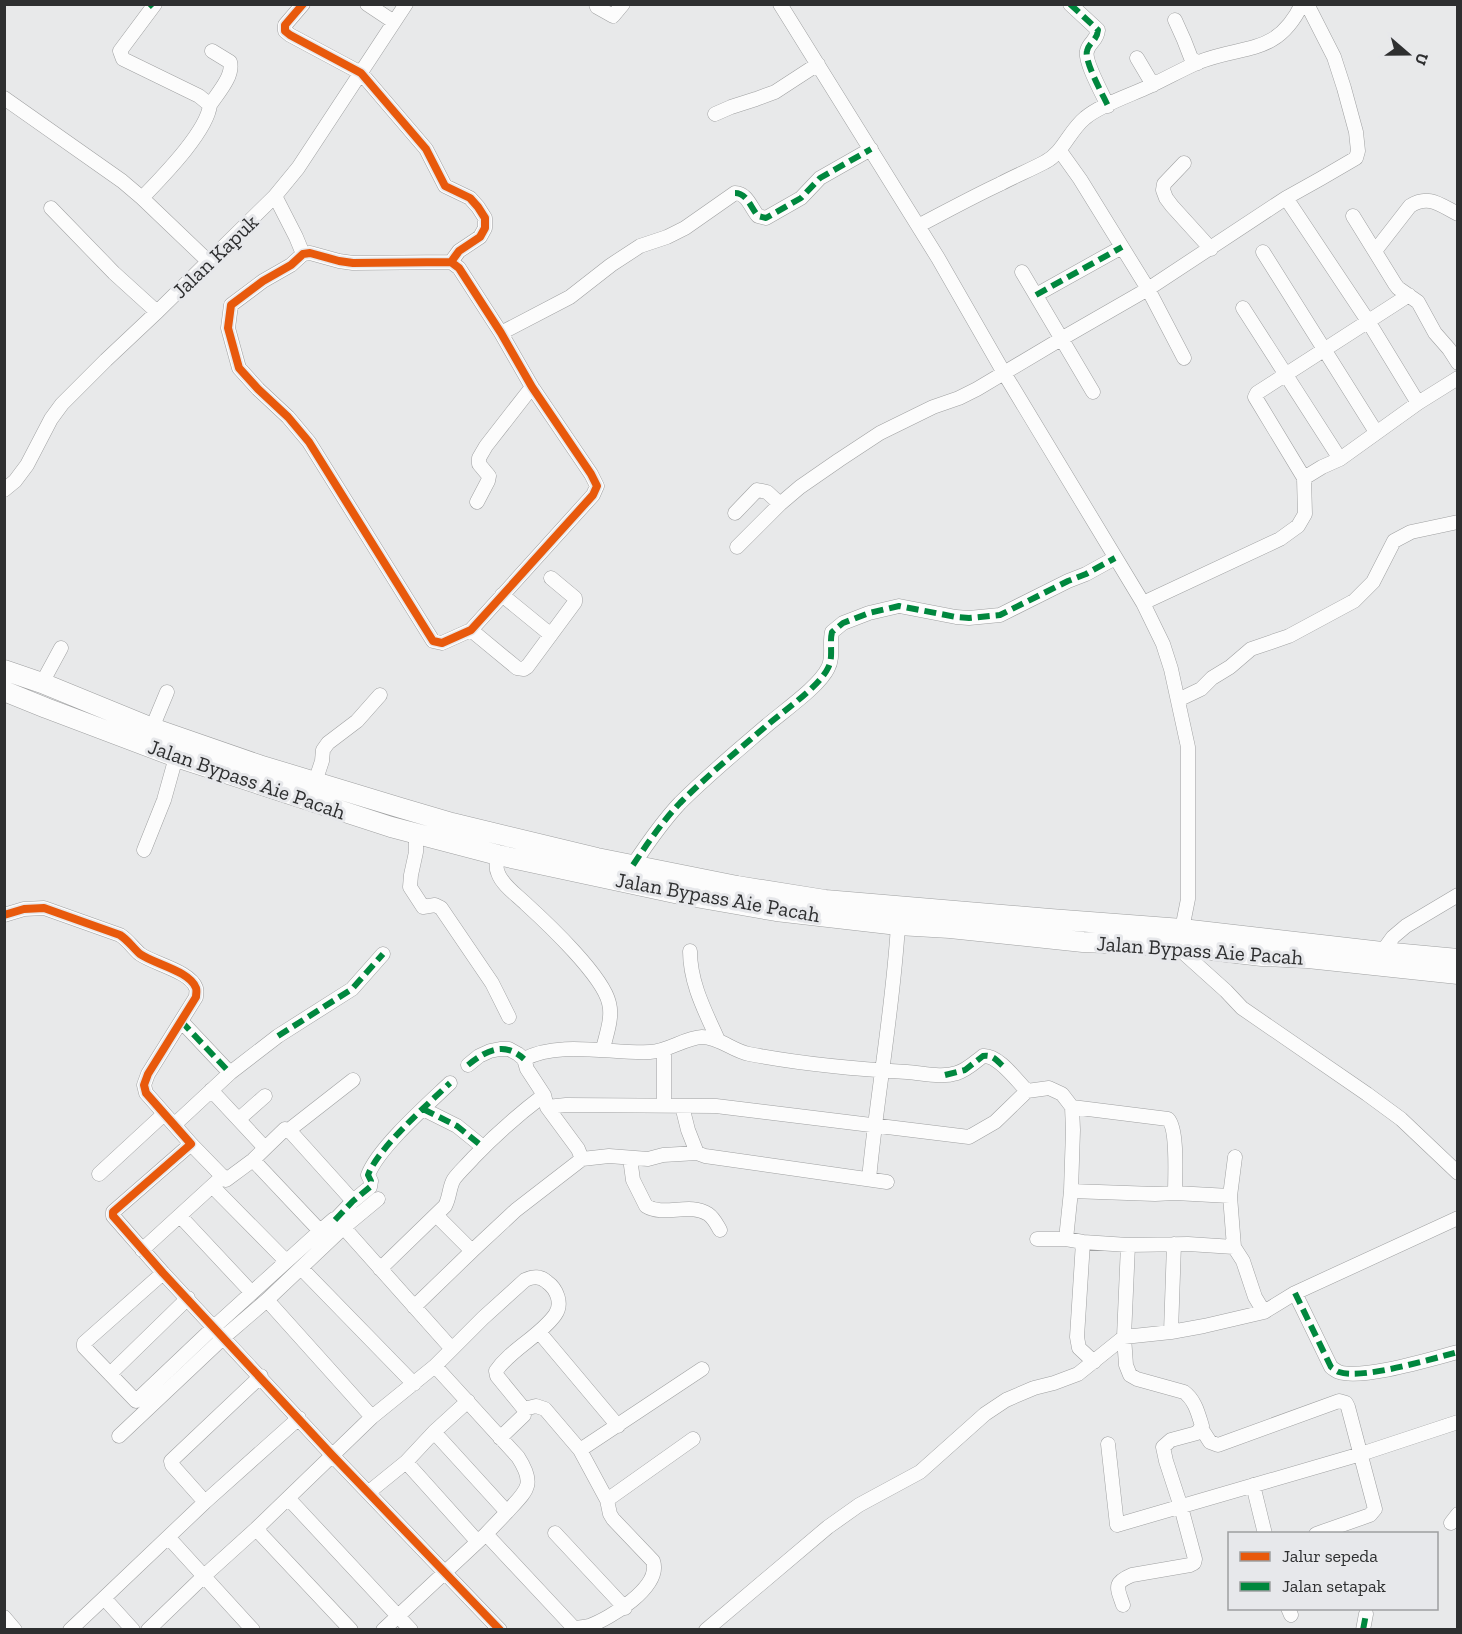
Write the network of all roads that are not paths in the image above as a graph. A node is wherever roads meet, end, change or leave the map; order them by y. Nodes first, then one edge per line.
1 (303, 4) edge
2 (367, 4) edge
3 (406, 4) edge
4 (596, 4) edge
5 (623, 4) edge
6 (780, 4) edge
7 (1070, 4) edge
8 (1302, 4) edge
9 (1307, 4) edge
10 (153, 5) edge
11 (1174, 21) dead end
12 (394, 22) junction
13 (212, 51) dead end
14 (1137, 58) dead end
15 (1198, 63) junction
16 (818, 64) junction
17 (361, 73) junction
18 (1153, 85) junction
19 (4, 98) edge
20 (210, 105) junction
21 (1108, 106) junction
22 (715, 114) dead end
23 (871, 149) junction
24 (1060, 151) junction
25 (1184, 163) dead end
26 (275, 196) junction
27 (142, 198) junction
28 (1286, 198) junction
29 (51, 207) dead end
30 (1458, 214) edge
31 (1353, 216) dead end
32 (918, 226) junction
33 (1122, 247) junction
34 (1211, 249) junction
35 (1375, 250) junction
36 (1263, 252) dead end
37 (303, 254) junction
38 (208, 262) junction
39 (451, 262) junction
40 (1022, 272) dead end
41 (1148, 289) junction
42 (1036, 295) junction
43 (1409, 295) junction
44 (1243, 308) dead end
45 (157, 312) junction
46 (1368, 321) junction
47 (501, 333) junction
48 (1061, 339) junction
49 (1324, 349) junction
50 (1184, 358) dead end
51 (1458, 363) edge
52 (1004, 373) junction
53 (1286, 373) junction
54 (1458, 378) edge
55 (532, 387) junction
56 (1093, 392) dead end
57 (1418, 403) junction
58 (1376, 432) junction
59 (1340, 459) junction
60 (1304, 478) junction
61 (4, 490) edge
62 (477, 502) dead end
63 (780, 504) junction
64 (735, 513) dead end
65 (1458, 522) edge
66 (737, 547) dead end
67 (1115, 558) junction
68 (551, 578) dead end
69 (502, 595) junction
70 (1143, 603) junction
71 (471, 630) junction
72 (550, 635) junction
73 (61, 648) dead end
74 (4, 670) edge
75 (42, 683) junction
76 (4, 691) edge
77 (167, 692) dead end
78 (380, 695) dead end
79 (1178, 700) junction
80 (152, 728) junction
81 (176, 757) junction
82 (315, 782) junction
83 (415, 812) junction
84 (416, 834) junction
85 (144, 850) dead end
86 (498, 855) junction
87 (633, 865) junction
88 (1458, 895) edge
89 (4, 915) edge
90 (898, 925) junction
91 (1179, 938) junction
92 (690, 951) dead end
93 (1382, 952) junction
94 (383, 954) dead end
95 (1458, 959) edge
96 (1458, 974) edge
97 (509, 1017) dead end
98 (181, 1021) junction
99 (718, 1040) junction
100 (603, 1049) junction
101 (664, 1050) junction
102 (524, 1059) junction
103 (468, 1065) dead end
104 (881, 1071) junction
105 (230, 1073) junction
106 (353, 1080) dead end
107 (450, 1083) dead end
108 (211, 1090) junction
109 (1027, 1091) junction
110 (265, 1096) dead end
111 (546, 1101) junction
112 (664, 1105) junction
113 (682, 1106) junction
114 (1072, 1107) junction
115 (423, 1109) junction
116 (164, 1114) junction
117 (239, 1119) junction
118 (174, 1125) junction
119 (874, 1126) junction
120 (290, 1130) junction
121 (191, 1144) junction
122 (483, 1147) junction
123 (265, 1148) junction
124 (697, 1154) junction
125 (1235, 1156) dead end
126 (630, 1158) junction
127 (582, 1159) junction
128 (253, 1160) junction
129 (1458, 1173) edge
130 (99, 1174) dead end
131 (223, 1176) junction
132 (869, 1179) junction
133 (887, 1182) dead end
134 (212, 1186) junction
135 (1071, 1191) junction
136 (1175, 1193) junction
137 (1230, 1196) junction
138 (378, 1199) dead end
139 (353, 1201) junction
140 (435, 1215) junction
141 (180, 1216) junction
142 (1458, 1218) edge
143 (339, 1224) junction
144 (720, 1230) dead end
145 (320, 1231) junction
146 (1037, 1239) dead end
147 (1066, 1239) junction
148 (1083, 1242) junction
149 (1174, 1244) junction
150 (1128, 1245) junction
151 (1234, 1247) junction
152 (142, 1250) junction
153 (472, 1251) junction
154 (286, 1261) junction
155 (301, 1268) junction
156 (380, 1269) junction
157 (164, 1273) junction
158 (252, 1293) junction
159 (1295, 1293) junction
160 (188, 1299) junction
161 (267, 1300) junction
162 (414, 1307) junction
163 (1264, 1312) junction
164 (219, 1332) junction
165 (539, 1332) junction
166 (1171, 1332) junction
167 (1124, 1337) junction
168 (452, 1349) junction
169 (1458, 1352) edge
170 (1094, 1362) junction
171 (435, 1366) junction
172 (702, 1369) dead end
173 (110, 1374) junction
174 (261, 1376) junction
175 (414, 1384) junction
176 (468, 1401) junction
177 (524, 1409) junction
178 (372, 1417) junction
179 (298, 1418) junction
180 (1458, 1422) edge
181 (618, 1426) junction
182 (1202, 1428) junction
183 (434, 1432) junction
184 (119, 1436) dead end
185 (500, 1438) junction
186 (693, 1439) dead end
187 (1108, 1444) dead end
188 (580, 1450) junction
189 (1361, 1454) junction
190 (332, 1455) junction
191 (406, 1462) junction
192 (1253, 1485) junction
193 (369, 1492) junction
194 (288, 1498) junction
195 (607, 1500) junction
196 (205, 1502) junction
197 (1181, 1507) junction
198 (507, 1512) junction
199 (256, 1529) junction
200 (1265, 1532) edge
201 (1319, 1532) edge
202 (555, 1533) dead end
203 (169, 1538) junction
204 (481, 1538) junction
205 (445, 1572) junction
206 (204, 1576) junction
207 (104, 1598) junction
208 (1123, 1605) dead end
209 (625, 1608) junction
210 (1366, 1614) dead end
211 (398, 1616) junction
212 (4, 1617) edge
213 (572, 1628) edge
214 (15, 1629) edge
215 (70, 1629) edge
216 (133, 1629) edge
217 (148, 1629) edge
218 (253, 1629) edge
219 (351, 1629) edge
220 (383, 1629) edge
221 (411, 1629) edge
222 (500, 1629) edge
223 (706, 1629) edge
224 (1363, 1629) edge

1 - 17 street
2 - 12 street
3 - 12 street, Jalan Kapuk
4 - 5 street
6 - 16 street
7 - 21 street
8 - 15 street
9 - 28 street
10 - 20 street
11 - 15 street
12 - 17 street, Jalan Kapuk
13 - 20 street
14 - 18 street
15 - 18 street
16 - 22 street
16 - 23 street
17 - 26 street, Jalan Kapuk
17 - 39 street
18 - 21 street
19 - 27 street
20 - 27 street
21 - 24 street
23 - 32 street
23 - 47 street
24 - 32 street
24 - 33 street
25 - 34 street
26 - 37 street
26 - 38 street, Jalan Kapuk
27 - 38 street
28 - 34 street
28 - 46 street
29 - 45 street
30 - 35 street
31 - 35 street
32 - 52 street
33 - 41 street
33 - 42 street
34 - 41 street
35 - 43 street
36 - 49 street
37 - 39 street
37 - 71 street
38 - 45 street, Jalan Kapuk
39 - 47 street
40 - 42 street
41 - 48 street
41 - 50 street
42 - 48 street
43 - 46 street
43 - 51 street
44 - 53 street
45 - 61 street, Jalan Kapuk
46 - 49 street
46 - 57 street
47 - 55 street
48 - 52 street
48 - 56 street
49 - 53 street
49 - 58 street
52 - 63 street
52 - 67 street
53 - 59 street
53 - 60 street
54 - 57 street
55 - 62 street
55 - 69 street
57 - 58 street
58 - 59 street
59 - 60 street
60 - 70 street
63 - 64 street
63 - 66 street
65 - 79 street
67 - 70 street
67 - 87 street
68 - 72 street
69 - 71 street
69 - 72 street
70 - 79 street
71 - 72 street
73 - 75 street
74 - 75 highway
75 - 80 highway
76 - 81 highway, Jalan Bypass Aie Pacah
77 - 80 street
78 - 82 street
79 - 91 street
80 - 82 highway
81 - 84 highway, Jalan Bypass Aie Pacah
81 - 85 street
82 - 83 highway
83 - 84 highway
83 - 87 highway
84 - 86 highway, Jalan Bypass Aie Pacah
84 - 97 street
86 - 90 highway, Jalan Bypass Aie Pacah
86 - 100 street
87 - 91 highway
88 - 93 street
89 - 98 street
90 - 91 highway, Jalan Bypass Aie Pacah
90 - 104 street
91 - 93 highway
91 - 96 highway, Jalan Bypass Aie Pacah
91 - 129 street
92 - 99 street
93 - 95 highway
94 - 105 street
98 - 105 street
98 - 116 street
99 - 101 street
99 - 104 street
100 - 101 street
100 - 102 street
101 - 112 street
102 - 103 street
102 - 111 street
104 - 109 street
104 - 119 street
105 - 108 street
106 - 120 street
107 - 115 street
108 - 117 street
108 - 118 street
109 - 114 street
109 - 119 street
110 - 117 street
111 - 112 street
111 - 122 street
111 - 127 street
112 - 113 street
113 - 119 street
113 - 124 street
114 - 135 street
114 - 136 street
115 - 122 street
115 - 139 street
116 - 118 street
116 - 130 street
117 - 123 street
118 - 121 street
119 - 132 street
120 - 123 street
120 - 139 street
121 - 131 street
121 - 152 street
122 - 140 street
123 - 128 street
124 - 126 street
124 - 132 street
125 - 137 street
126 - 127 street
126 - 144 street
127 - 153 street
128 - 131 street
128 - 145 street
131 - 134 street
132 - 133 street
134 - 141 street
134 - 154 street
135 - 136 street
135 - 147 street
136 - 137 street
137 - 151 street
138 - 143 street
139 - 143 street
140 - 153 street
140 - 156 street
141 - 152 street
141 - 158 street
142 - 159 street
143 - 145 street
143 - 155 street
143 - 156 street
145 - 154 street
146 - 147 street
147 - 148 street
148 - 150 street
148 - 170 street
149 - 150 street
149 - 151 street
149 - 166 street
150 - 167 street
151 - 163 street
152 - 157 street
153 - 162 street
154 - 158 street
155 - 161 street
155 - 175 street
156 - 162 street
157 - 160 street
157 - 173 street
158 - 164 street
159 - 163 street
159 - 169 street
160 - 164 street
160 - 173 street
161 - 164 street
161 - 178 street
162 - 168 street
163 - 166 street
164 - 173 street
164 - 174 street
164 - 184 street
165 - 168 street
165 - 177 street
165 - 181 street
166 - 167 street
167 - 170 street
167 - 182 street
168 - 171 street
170 - 223 street
171 - 175 street
171 - 176 street
172 - 181 street
174 - 179 street
174 - 196 street
175 - 178 street
176 - 183 street
176 - 185 street
177 - 185 street
177 - 188 street
178 - 190 street
179 - 190 street
179 - 196 street
180 - 189 street
181 - 188 street
182 - 189 street
182 - 197 street
183 - 191 street
183 - 198 street
185 - 198 street
186 - 195 street
187 - 197 street
188 - 195 street
189 - 192 street
189 - 201 street
190 - 193 street
190 - 194 street
191 - 193 street
191 - 204 street
192 - 197 street
192 - 200 street
193 - 205 street
194 - 199 street
194 - 211 street
195 - 209 street
196 - 203 street
197 - 208 street
198 - 204 street
199 - 206 street
199 - 219 street
202 - 209 street
203 - 206 street
203 - 207 street
204 - 205 street
204 - 213 street
205 - 211 street
205 - 222 street
206 - 217 street
206 - 218 street
207 - 215 street
207 - 216 street
209 - 213 street
210 - 224 street
211 - 220 street
211 - 221 street
212 - 214 street

